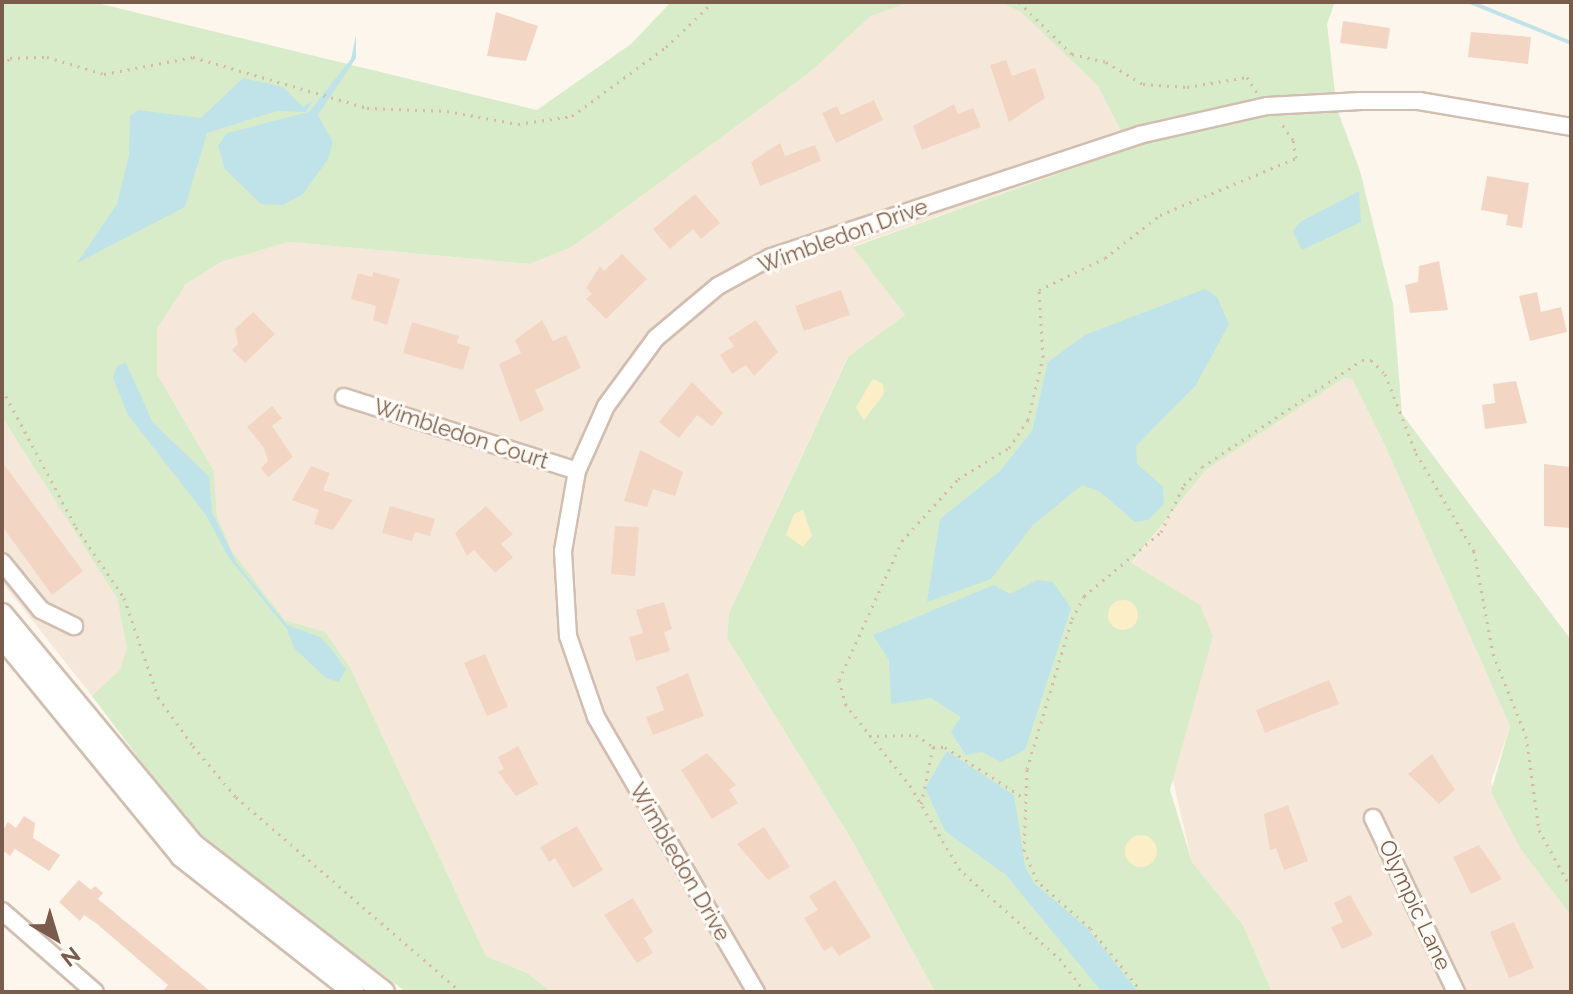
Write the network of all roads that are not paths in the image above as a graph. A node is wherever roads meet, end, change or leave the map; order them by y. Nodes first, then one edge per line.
1 (1571, 127) edge
2 (344, 397) dead end
3 (577, 471) junction
4 (2, 562) edge
5 (2, 614) edge
6 (74, 626) dead end
7 (2, 637) edge
8 (1373, 818) dead end
9 (2, 911) edge
10 (377, 990) edge
11 (95, 992) edge
12 (354, 992) edge
13 (756, 992) edge
14 (1456, 992) edge

1 - 3 street, Wimbledon Drive
2 - 3 street, Wimbledon Court
3 - 13 street, Wimbledon Drive
4 - 6 street
5 - 10 street
7 - 12 street
8 - 14 street, Olympic Lane
9 - 11 street

